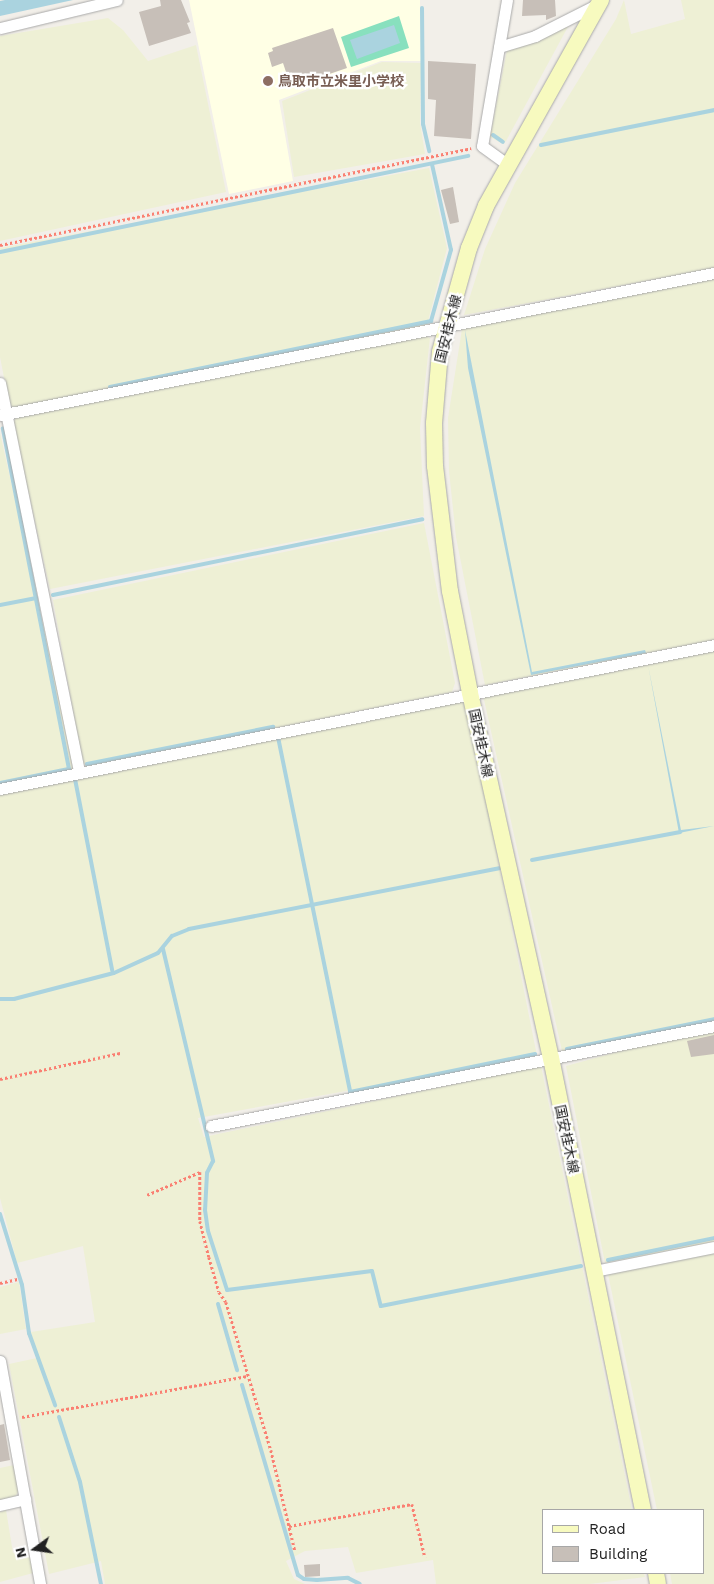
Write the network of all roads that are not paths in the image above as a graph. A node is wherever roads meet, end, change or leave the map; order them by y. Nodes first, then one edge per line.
1 (117, 0) edge
2 (507, 0) edge
3 (600, 2) edge
4 (0, 28) edge
5 (499, 46) junction
6 (508, 165) junction
7 (714, 273) edge
8 (447, 325) junction
9 (0, 383) edge
10 (3, 414) edge
11 (714, 644) edge
12 (470, 693) junction
13 (79, 773) junction
14 (0, 789) edge
15 (714, 1026) edge
16 (551, 1058) junction
17 (211, 1126) dead end
18 (714, 1247) edge
19 (594, 1271) junction
20 (0, 1361) edge
21 (25, 1499) junction
22 (0, 1505) edge
23 (643, 1509) edge
24 (40, 1584) edge

1 - 4 street
2 - 5 street
3 - 5 street
3 - 6 main road, 国安桂木線
5 - 6 street
6 - 8 main road, 国安桂木線
7 - 8 street
8 - 10 street
8 - 12 main road, 国安桂木線
9 - 10 street
10 - 13 street
11 - 12 street
12 - 13 street
12 - 16 main road, 国安桂木線
13 - 14 street
15 - 16 street
16 - 17 street
16 - 19 main road, 国安桂木線
18 - 19 street
19 - 23 main road, 国安桂木線
20 - 21 street
21 - 22 street
21 - 24 street

